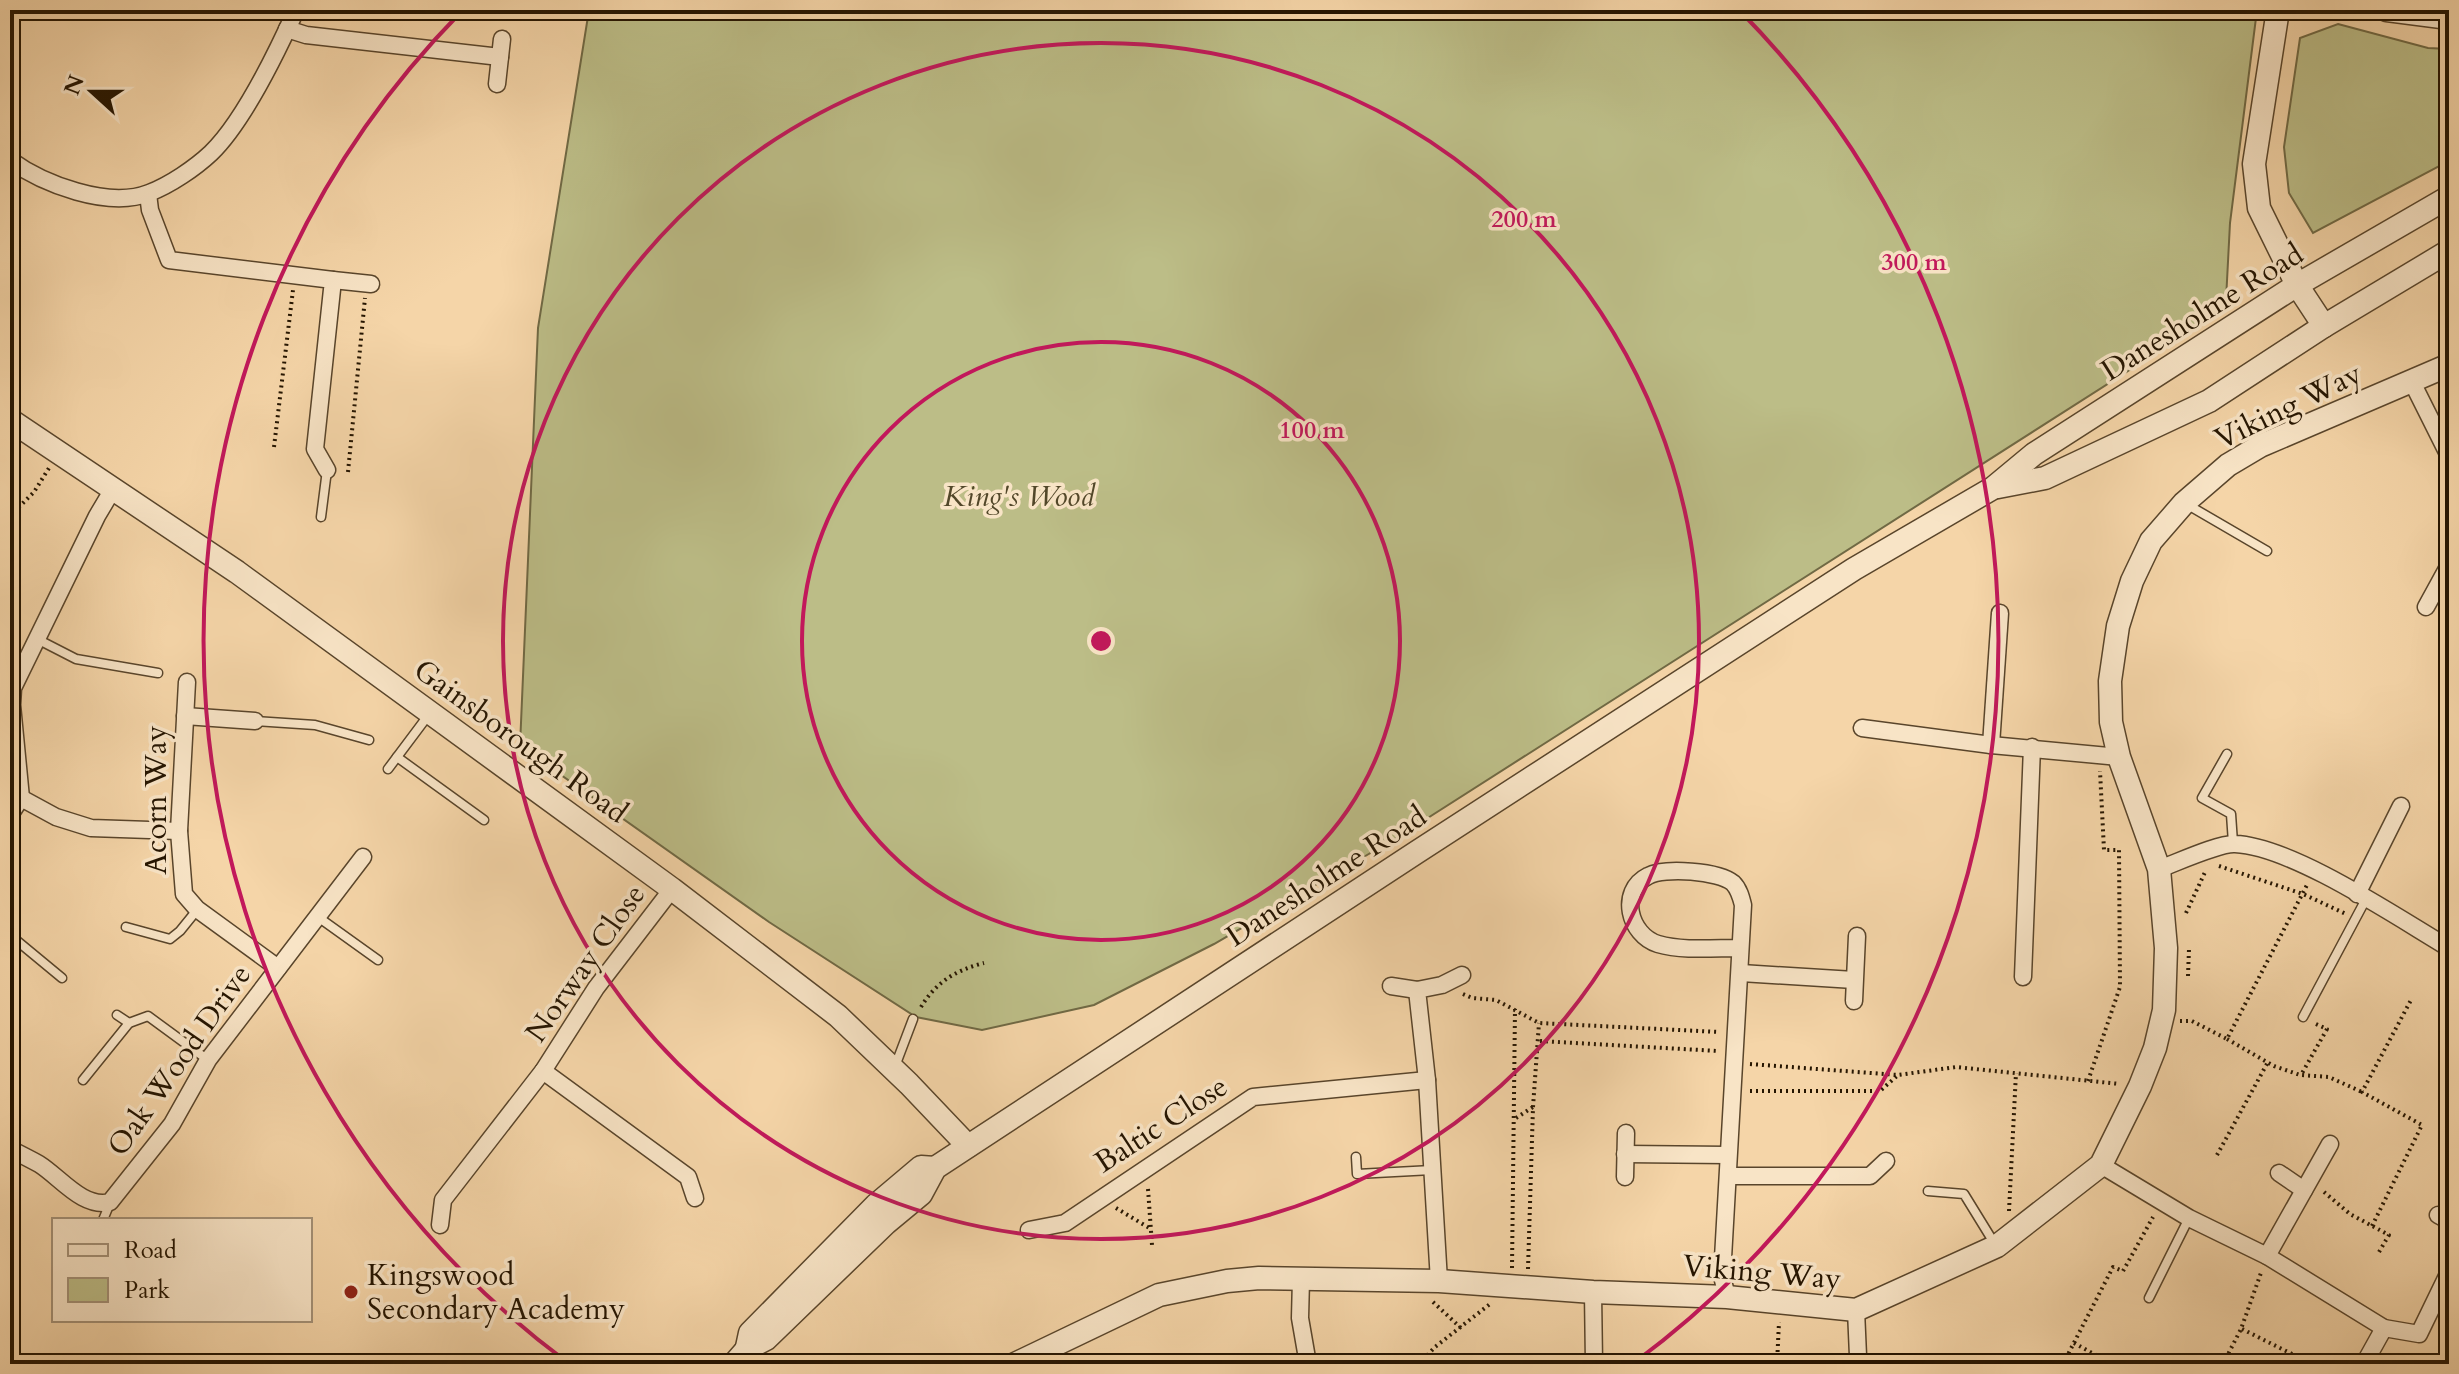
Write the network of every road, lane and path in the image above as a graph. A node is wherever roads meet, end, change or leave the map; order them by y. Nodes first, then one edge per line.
1 (296, 10) edge
2 (2278, 10) edge
3 (2387, 10) edge
4 (2449, 18) edge
5 (287, 29) junction
6 (502, 39) dead end
7 (500, 57) junction
8 (497, 84) dead end
9 (10, 160) edge
10 (148, 194) junction
11 (2449, 197) edge
12 (2449, 251) edge
13 (295, 275) junction
14 (333, 280) junction
15 (369, 284) joint
16 (2297, 285) junction
17 (2324, 326) junction
18 (2449, 365) edge
19 (2412, 382) junction
20 (10, 420) edge
21 (274, 447) dead end
22 (2449, 456) edge
23 (327, 470) joint
24 (348, 472) dead end
25 (43, 478) dead end
26 (1993, 488) junction
27 (113, 489) junction
28 (2184, 503) junction
29 (10, 516) edge
30 (321, 517) dead end
31 (2267, 551) dead end
32 (2449, 565) edge
33 (2426, 607) dead end
34 (2000, 613) dead end
35 (37, 639) junction
36 (158, 673) dead end
37 (187, 682) dead end
38 (431, 712) junction
39 (185, 716) junction
40 (255, 721) joint
41 (1862, 728) dead end
42 (369, 740) dead end
43 (1991, 745) junction
44 (2032, 747) junction
45 (2227, 754) dead end
46 (2109, 756) junction
47 (397, 757) junction
48 (388, 769) dead end
49 (21, 798) junction
50 (2401, 806) dead end
51 (10, 815) edge
52 (484, 820) dead end
53 (179, 831) junction
54 (2233, 843) junction
55 (363, 857) dead end
56 (2159, 869) junction
57 (2314, 871) junction
58 (672, 889) junction
59 (2303, 894) junction
60 (2362, 897) junction
61 (197, 909) junction
62 (318, 916) junction
63 (2356, 919) junction
64 (2186, 922) dead end
65 (126, 927) dead end
66 (10, 935) edge
67 (1857, 936) dead end
68 (2188, 946) dead end
69 (1739, 948) junction
70 (2449, 948) edge
71 (378, 960) dead end
72 (984, 963) dead end
73 (278, 968) junction
74 (1741, 973) junction
75 (1462, 975) dead end
76 (2023, 977) dead end
77 (62, 978) dead end
78 (1854, 980) junction
79 (1442, 985) junction
80 (1391, 986) dead end
81 (1417, 990) junction
82 (2187, 990) dead end
83 (2411, 1000) dead end
84 (1854, 1001) dead end
85 (1515, 1009) junction
86 (117, 1015) dead end
87 (2303, 1017) joint
88 (913, 1019) joint
89 (2161, 1022) junction
90 (129, 1023) junction
91 (1539, 1023) junction
92 (1738, 1033) junction
93 (2227, 1039) junction
94 (1538, 1041) junction
95 (1736, 1057) junction
96 (208, 1060) junction
97 (2268, 1062) junction
98 (894, 1069) junction
99 (543, 1071) junction
100 (2016, 1073) junction
101 (1898, 1075) junction
102 (2301, 1075) junction
103 (83, 1080) dead end
104 (1427, 1080) junction
105 (2088, 1081) junction
106 (2140, 1086) junction
107 (1734, 1091) junction
108 (2362, 1092) junction
109 (1533, 1107) junction
110 (1516, 1118) junction
111 (1626, 1133) dead end
112 (2330, 1144) dead end
113 (968, 1146) junction
114 (10, 1149) edge
115 (1625, 1154) junction
116 (1728, 1155) junction
117 (2217, 1155) dead end
118 (1356, 1157) dead end
119 (1886, 1161) dead end
120 (2101, 1165) junction
121 (1147, 1167) junction
122 (1432, 1170) junction
123 (2279, 1173) dead end
124 (1729, 1176) junction
125 (1625, 1177) dead end
126 (2306, 1186) junction
127 (1928, 1191) dead end
128 (1105, 1194) junction
129 (695, 1198) dead end
130 (110, 1202) junction
131 (2161, 1202) junction
132 (104, 1218) edge
133 (2189, 1218) junction
134 (440, 1225) dead end
135 (2372, 1226) junction
136 (1151, 1229) junction
137 (2019, 1229) junction
138 (1029, 1230) dead end
139 (1152, 1245) dead end
140 (1997, 1246) junction
141 (2379, 1252) dead end
142 (2267, 1256) junction
143 (2449, 1272) edge
144 (1301, 1279) junction
145 (1411, 1281) junction
146 (1439, 1281) junction
147 (1516, 1287) junction
148 (1593, 1292) junction
149 (1727, 1297) junction
150 (2149, 1298) dead end
151 (1780, 1303) junction
152 (1856, 1310) junction
153 (1461, 1328) junction
154 (2384, 1328) junction
155 (2241, 1329) junction
156 (2074, 1343) junction
157 (10, 1354) edge
158 (740, 1357) edge
159 (23, 1364) edge
160 (1015, 1364) edge
161 (1308, 1364) edge
162 (1419, 1364) edge
163 (1594, 1364) edge
164 (1777, 1364) edge
165 (1862, 1364) edge
166 (2063, 1364) edge
167 (2112, 1364) edge
168 (2223, 1364) edge
169 (2312, 1364) edge
170 (2328, 1364) edge
171 (2337, 1364) edge
172 (2364, 1364) edge

1 - 5 street
2 - 16 street
3 - 4 street
5 - 7 street
5 - 10 street
6 - 7 street
7 - 8 street
9 - 10 street
10 - 13 street
11 - 16 street, Danesholme Road
12 - 17 street, Danesholme Road
13 - 14 street
13 - 21 path
14 - 15 street
14 - 23 street
15 - 24 path
16 - 17 street
16 - 26 street, Danesholme Road
17 - 26 street, Danesholme Road
18 - 19 street, Viking Way
19 - 22 street
19 - 28 street, Viking Way
20 - 27 street, Gainsborough Road
23 - 30 lane
25 - 29 path
26 - 113 street, Danesholme Road
27 - 35 street
27 - 38 street, Gainsborough Road
28 - 31 lane
28 - 46 street, Viking Way
32 - 33 street
34 - 43 street
35 - 36 lane
35 - 49 street
37 - 39 street, Acorn Way
38 - 47 lane
38 - 58 street, Gainsborough Road
39 - 40 street
39 - 53 street, Acorn Way
40 - 42 lane
41 - 43 street
43 - 44 street
44 - 46 street
44 - 76 street
45 - 54 lane
46 - 56 street, Viking Way
46 - 105 path
47 - 48 lane
47 - 52 lane
49 - 51 street
49 - 53 street
50 - 60 street
53 - 61 street, Acorn Way
54 - 56 street
54 - 57 street
55 - 62 street, Oak Wood Drive
56 - 89 street, Viking Way
57 - 59 path
57 - 60 street
58 - 98 street, Gainsborough Road
58 - 99 street, Norway Close
59 - 63 path
59 - 64 path
59 - 93 path
60 - 63 lane
60 - 70 street
61 - 65 lane
61 - 73 street, Acorn Way
62 - 71 lane
62 - 73 street, Oak Wood Drive
63 - 87 lane
66 - 77 lane
67 - 78 street
68 - 82 path
69 - 69 street
69 - 74 street
72 - 88 path
73 - 96 street, Oak Wood Drive
74 - 78 street
74 - 92 street
75 - 79 street
78 - 84 street
79 - 81 street
79 - 85 path
80 - 81 street
81 - 104 street
83 - 108 path
85 - 91 path
85 - 110 path
86 - 90 lane
87 - 102 path
88 - 98 lane
89 - 93 path
89 - 106 street, Viking Way
90 - 96 lane
90 - 103 lane
91 - 92 path
91 - 94 path
92 - 95 street
93 - 97 path
94 - 95 path
94 - 109 path
95 - 101 path
95 - 107 street
96 - 130 street, Oak Wood Drive
97 - 102 path
97 - 117 path
98 - 113 street, Gainsborough Road
99 - 129 street, Norway Close
99 - 134 street, Norway Close
100 - 101 path
100 - 105 path
100 - 137 path
101 - 107 path
102 - 108 path
104 - 121 street, Baltic Close
104 - 122 street
105 - 106 path
106 - 120 street, Viking Way
107 - 116 street
108 - 135 path
109 - 110 path
109 - 147 path
110 - 147 path
111 - 115 street
112 - 126 street
113 - 158 street, Danesholme Road
114 - 130 street, Oak Wood Drive
115 - 116 street
115 - 125 street
116 - 124 street
118 - 122 lane
119 - 124 street
120 - 131 street
120 - 137 street, Viking Way
121 - 128 street, Baltic Close
121 - 136 path
122 - 146 street
123 - 126 street
124 - 149 street
126 - 135 path
126 - 142 street
127 - 140 lane
128 - 136 path
128 - 138 street, Baltic Close
130 - 132 lane
131 - 133 street
131 - 156 path
133 - 142 street
133 - 150 lane
135 - 141 path
136 - 139 path
137 - 140 street, Viking Way
140 - 152 street, Viking Way
142 - 154 street
142 - 155 path
143 - 154 street
144 - 145 street, Viking Way
144 - 160 street, Viking Way
144 - 161 street
145 - 146 street, Viking Way
145 - 153 path
146 - 147 street, Viking Way
147 - 148 street, Viking Way
147 - 153 path
148 - 149 street, Viking Way
148 - 163 street
149 - 151 street, Viking Way
151 - 152 street, Viking Way
151 - 164 path
152 - 165 street
153 - 162 path
154 - 172 street
155 - 168 path
155 - 169 path
156 - 166 path
156 - 167 path
157 - 159 path
170 - 171 path

